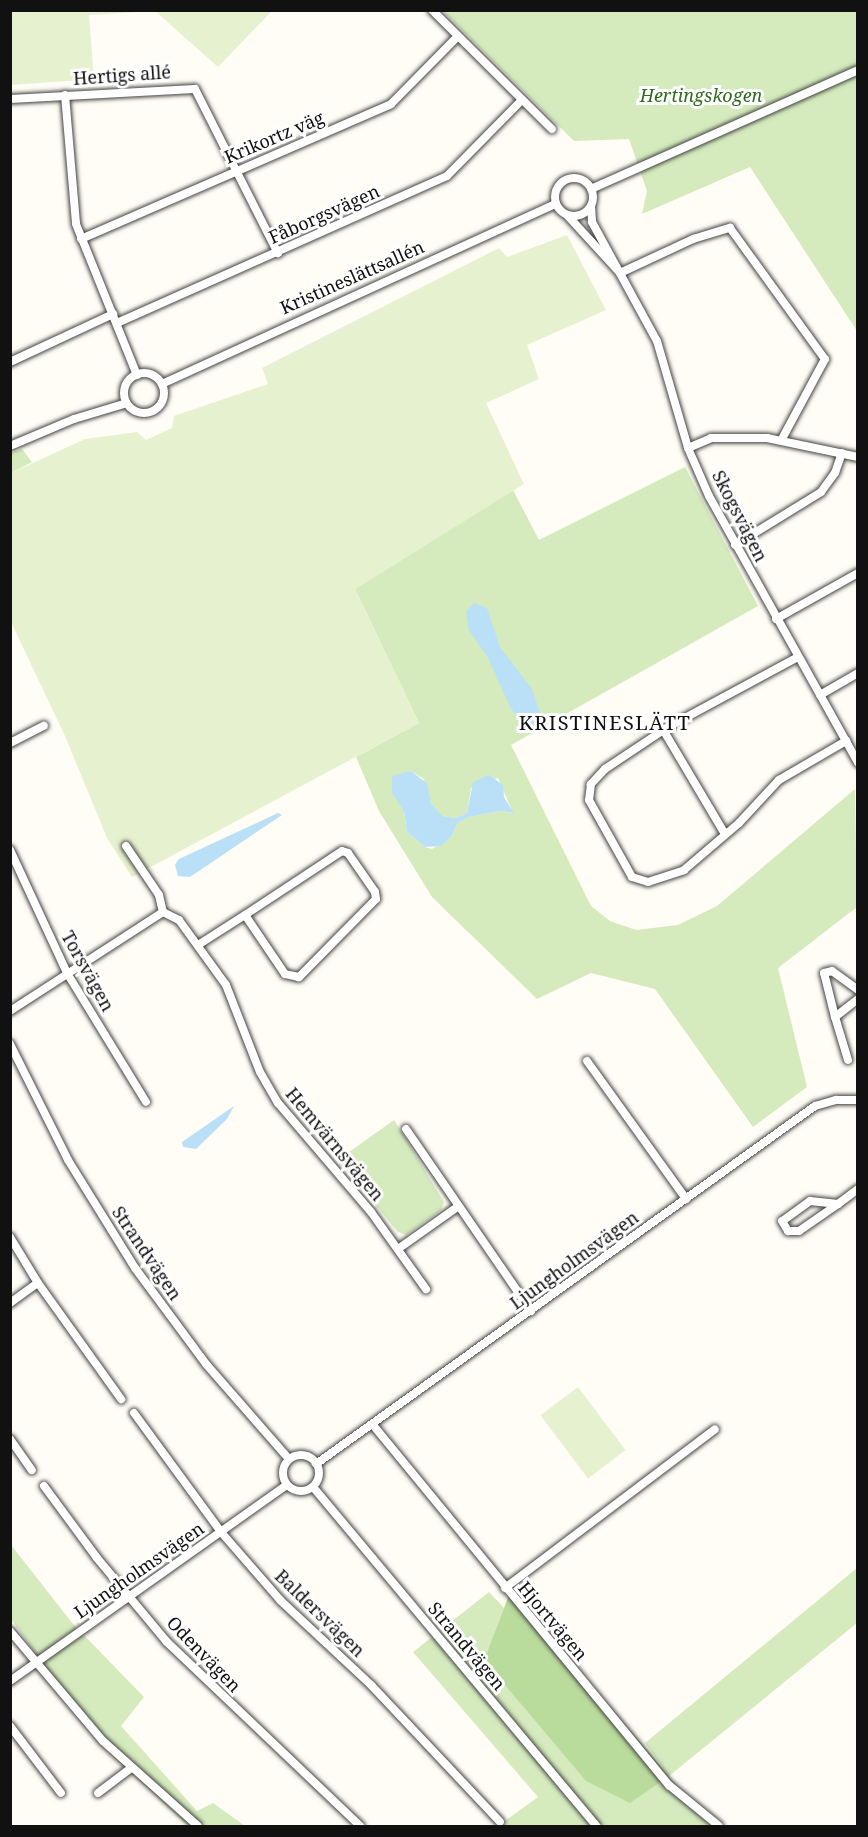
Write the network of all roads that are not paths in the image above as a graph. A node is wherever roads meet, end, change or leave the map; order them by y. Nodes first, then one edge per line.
1 (432, 10) edge
2 (458, 36) junction
3 (858, 70) edge
4 (64, 95) junction
5 (10, 99) edge
6 (522, 100) junction
7 (552, 129) dead end
8 (237, 171) junction
9 (591, 189) junction
10 (556, 204) junction
11 (591, 206) junction
12 (566, 214) junction
13 (81, 239) junction
14 (278, 253) junction
15 (620, 273) junction
16 (113, 314) junction
17 (117, 323) junction
18 (10, 362) edge
19 (136, 375) junction
20 (162, 384) junction
21 (127, 403) junction
22 (782, 440) junction
23 (10, 446) edge
24 (688, 448) junction
25 (842, 453) junction
26 (858, 457) edge
27 (735, 545) junction
28 (858, 573) edge
29 (776, 619) junction
30 (798, 657) junction
31 (858, 673) edge
32 (820, 695) junction
33 (44, 726) dead end
34 (665, 733) junction
35 (846, 741) junction
36 (10, 743) edge
37 (858, 763) edge
38 (725, 834) junction
39 (126, 846) dead end
40 (10, 850) edge
41 (163, 912) junction
42 (245, 915) junction
43 (198, 945) junction
44 (67, 973) junction
45 (858, 990) edge
46 (858, 999) edge
47 (10, 1011) edge
48 (835, 1017) junction
49 (10, 1044) edge
50 (848, 1060) dead end
51 (586, 1061) dead end
52 (858, 1100) edge
53 (146, 1102) dead end
54 (406, 1129) dead end
55 (858, 1189) edge
56 (686, 1199) junction
57 (838, 1204) junction
58 (456, 1208) junction
59 (10, 1237) edge
60 (398, 1249) junction
61 (38, 1283) junction
62 (426, 1289) dead end
63 (10, 1303) edge
64 (531, 1311) junction
65 (121, 1399) dead end
66 (134, 1413) dead end
67 (374, 1425) junction
68 (715, 1429) dead end
69 (10, 1438) edge
70 (289, 1460) junction
71 (316, 1464) junction
72 (32, 1470) dead end
73 (287, 1485) junction
74 (44, 1486) dead end
75 (312, 1487) junction
76 (220, 1532) junction
77 (505, 1588) junction
78 (129, 1598) junction
79 (10, 1631) edge
80 (35, 1664) junction
81 (10, 1681) edge
82 (10, 1726) edge
83 (131, 1768) junction
84 (61, 1793) dead end
85 (98, 1793) dead end
86 (500, 1822) dead end
87 (198, 1827) edge
88 (360, 1827) edge
89 (596, 1827) edge
90 (719, 1827) edge

1 - 2 street
2 - 6 street
2 - 8 street, Krikortz väg
3 - 9 street
4 - 5 street, Hertigs allé
4 - 8 street, Hertigs allé
4 - 13 street
6 - 7 street
6 - 14 street, Fåborgsvägen
8 - 13 street, Krikortz väg
8 - 14 street, Hertigs allé
9 - 10 street
9 - 11 street
10 - 12 street
10 - 20 street, Kristineslättsallén
11 - 12 street
11 - 15 street, Skogsvägen
12 - 15 street, Skogsvägen
13 - 16 street
14 - 17 street, Fåborgsvägen
15 - 22 street
15 - 24 street, Skogsvägen
16 - 17 street
16 - 18 street
17 - 19 street
19 - 20 street
19 - 21 street
20 - 21 street
21 - 23 street
22 - 24 street
22 - 25 street
24 - 27 street, Skogsvägen
25 - 26 street
25 - 27 street
27 - 29 street, Skogsvägen
28 - 29 street
29 - 30 street, Skogsvägen
30 - 32 street, Skogsvägen
30 - 34 street
31 - 32 street
32 - 35 street, Skogsvägen
33 - 36 street
34 - 38 street
34 - 38 street
35 - 37 street, Skogsvägen
35 - 38 street
39 - 41 street
40 - 44 street, Torsvägen
41 - 43 street, Hemvärnsvägen
41 - 44 street
42 - 42 street
42 - 43 street
43 - 60 street, Hemvärnsvägen
44 - 47 street
44 - 53 street, Torsvägen
45 - 48 street
46 - 48 street
48 - 50 street
49 - 70 street, Strandvägen
51 - 56 street
52 - 56 street, Ljungholmsvägen
54 - 58 street
55 - 57 street
56 - 64 street, Ljungholmsvägen
57 - 57 street
58 - 60 street
58 - 64 street
59 - 61 street
60 - 62 street, Hemvärnsvägen
61 - 63 street
61 - 65 street
64 - 67 street, Ljungholmsvägen
66 - 76 street, Baldersvägen
67 - 71 street, Ljungholmsvägen
67 - 77 street, Hjortvägen
68 - 77 street
69 - 72 street
70 - 71 street
70 - 73 street
71 - 75 street
73 - 75 street
73 - 76 street, Ljungholmsvägen
74 - 78 street, Odenvägen
75 - 89 street, Strandvägen
76 - 78 street, Ljungholmsvägen
76 - 86 street, Baldersvägen
77 - 90 street, Hjortvägen
78 - 80 street, Ljungholmsvägen
78 - 88 street, Odenvägen
79 - 80 street
80 - 81 street, Ljungholmsvägen
80 - 83 street
82 - 84 street
83 - 85 street
83 - 87 street

